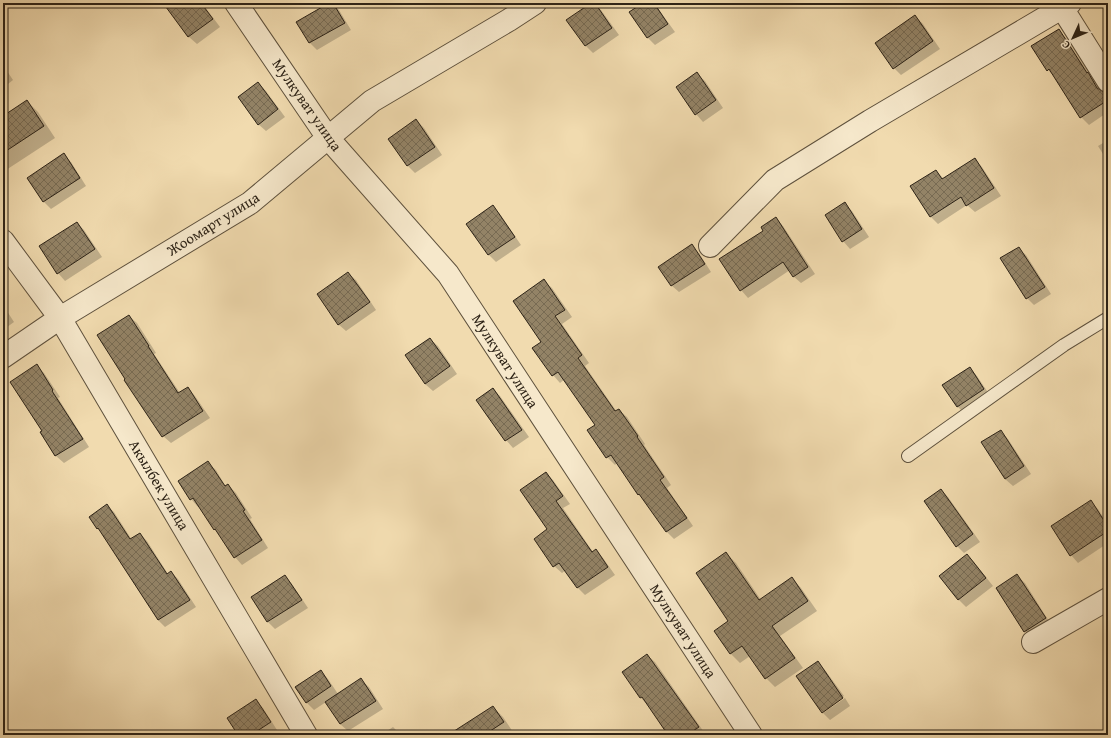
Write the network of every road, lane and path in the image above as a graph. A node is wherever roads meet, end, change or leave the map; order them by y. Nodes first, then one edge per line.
1 (236, 3) edge
2 (535, 3) edge
3 (1063, 5) edge
4 (1108, 81) edge
5 (328, 138) junction
6 (3, 242) edge
7 (710, 246) dead end
8 (60, 318) junction
9 (1108, 318) edge
10 (3, 357) edge
11 (908, 456) dead end
12 (1108, 599) edge
13 (1033, 642) dead end
14 (306, 735) edge
15 (751, 735) edge

1 - 5 street, Мулкуват улица
2 - 5 street, Жоомарт улица
3 - 4 street
3 - 7 street
5 - 8 street, Жоомарт улица
5 - 15 street, Мулкуват улица
6 - 8 street, Акылбек улица
8 - 10 street, Жоомарт улица
8 - 14 street, Акылбек улица
9 - 11 lane
12 - 13 street

